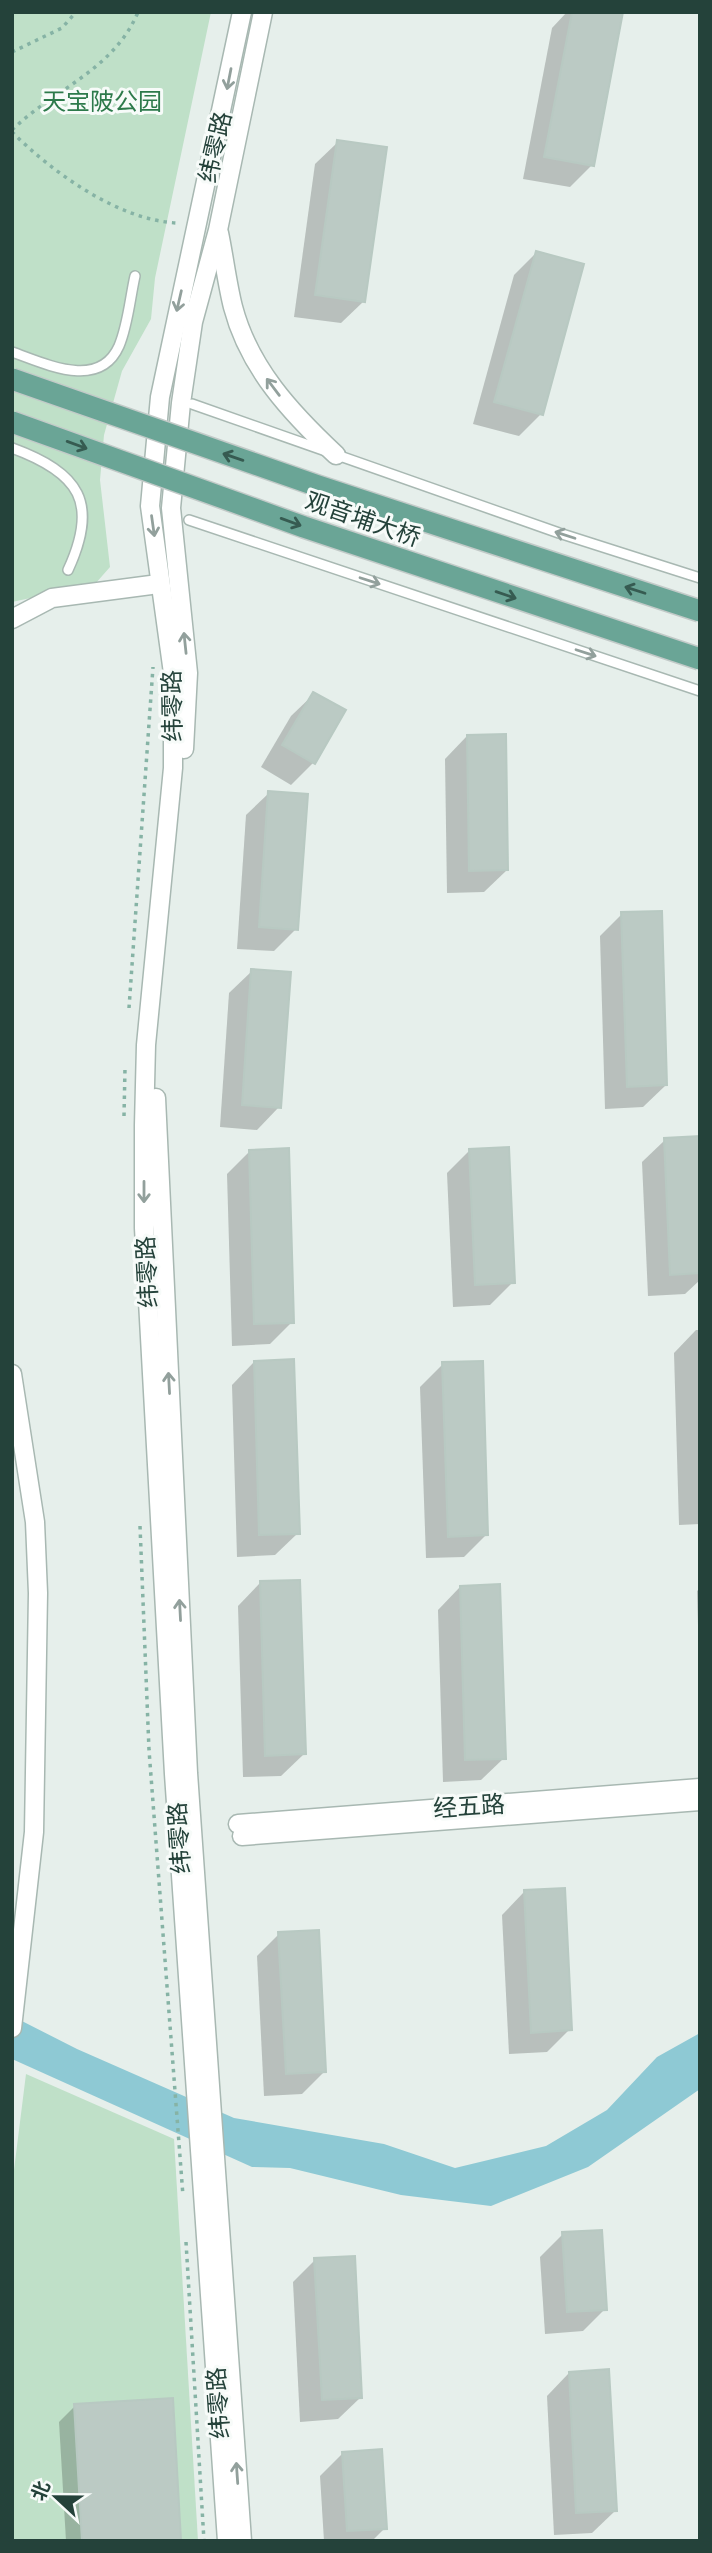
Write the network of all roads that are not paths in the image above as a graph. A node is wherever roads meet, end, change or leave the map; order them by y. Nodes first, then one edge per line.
1 (242, 12) edge
2 (263, 12) edge
3 (218, 230) junction
4 (135, 276) dead end
5 (12, 352) edge
6 (12, 379) edge
7 (192, 404) dead end
8 (12, 422) edge
9 (12, 449) edge
10 (336, 455) junction
11 (189, 520) dead end
12 (68, 570) dead end
13 (700, 579) edge
14 (151, 585) dead end
15 (700, 611) edge
16 (12, 619) edge
17 (700, 659) edge
18 (700, 691) edge
19 (12, 1374) edge
20 (700, 1788) edge
21 (700, 1801) edge
22 (12, 2028) edge
23 (227, 2541) edge
24 (242, 2541) edge

1 -> 23 street, 纬零路
2 - 3 street, 纬零路
10 -> 3 street
24 -> 3 street, 纬零路
4 - 5 lane
15 -> 6 main road, 观音埔大桥, bridge
7 - 10 lane
8 -> 17 main road, 观音埔大桥, bridge
9 - 12 lane
13 -> 10 lane
11 -> 18 lane
14 - 16 street
19 - 22 street
20 - 21 street, 经五路

